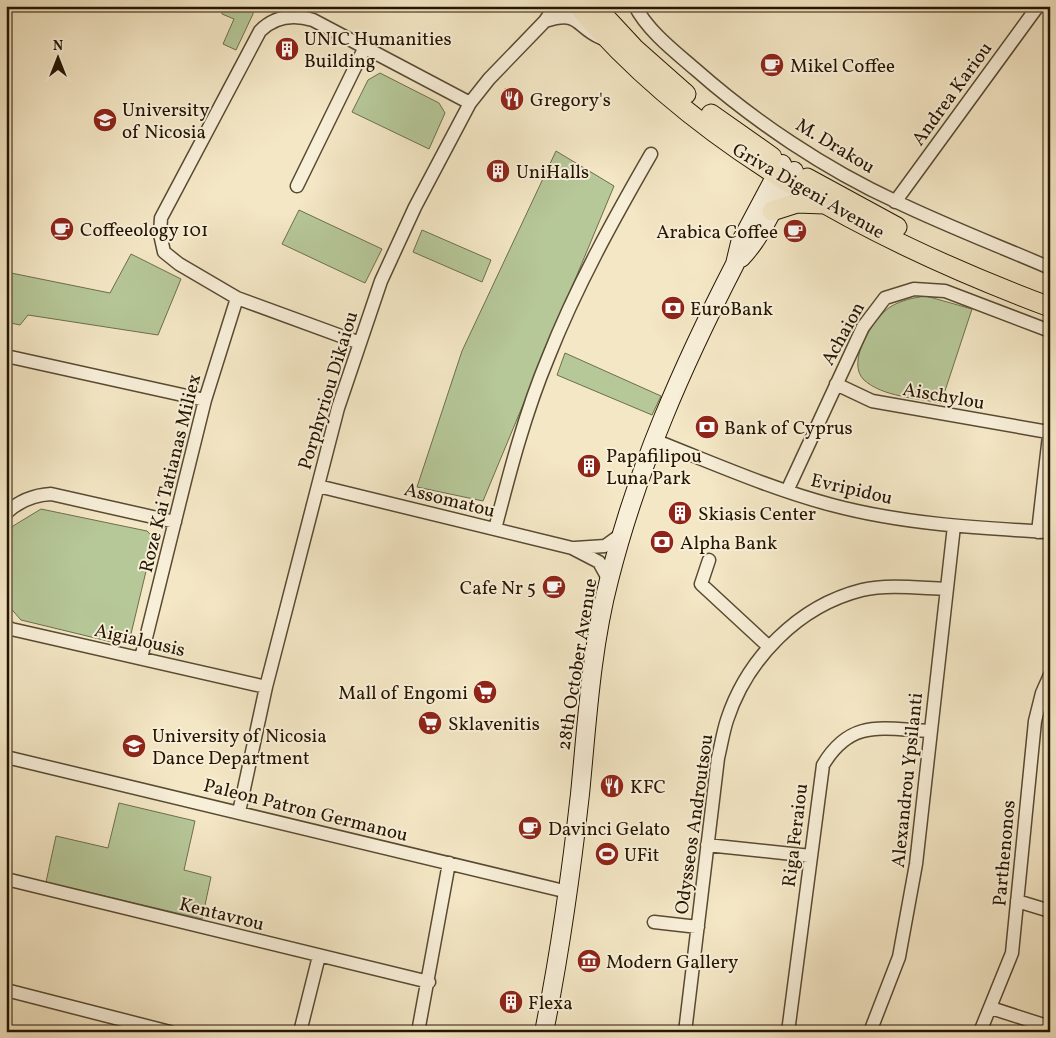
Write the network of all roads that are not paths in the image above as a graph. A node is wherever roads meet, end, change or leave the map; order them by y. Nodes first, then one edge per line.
1 (554, 6) edge
2 (578, 6) edge
3 (595, 6) edge
4 (635, 6) edge
5 (1038, 6) edge
6 (545, 21) junction
7 (606, 40) junction
8 (365, 47) junction
9 (470, 103) junction
10 (651, 154) dead end
11 (785, 172) junction
12 (297, 186) dead end
13 (895, 202) junction
14 (827, 204) junction
15 (772, 211) junction
16 (735, 264) junction
17 (1050, 268) edge
18 (1050, 293) edge
19 (237, 298) junction
20 (1050, 307) edge
21 (1050, 330) edge
22 (360, 343) junction
23 (6, 356) edge
24 (836, 384) junction
25 (205, 400) junction
26 (1049, 430) edge
27 (654, 440) junction
28 (318, 486) junction
29 (787, 491) junction
30 (6, 513) edge
31 (175, 522) junction
32 (954, 526) junction
33 (494, 529) junction
34 (1044, 532) edge
35 (623, 533) junction
36 (572, 548) junction
37 (709, 560) dead end
38 (609, 580) junction
39 (946, 589) junction
40 (6, 626) edge
41 (768, 646) junction
42 (141, 658) junction
43 (1050, 675) edge
44 (266, 687) junction
45 (930, 730) junction
46 (6, 757) edge
47 (239, 812) junction
48 (707, 845) junction
49 (811, 856) junction
50 (449, 862) junction
51 (6, 879) edge
52 (568, 892) junction
53 (1017, 901) junction
54 (1050, 911) edge
55 (654, 922) dead end
56 (698, 927) junction
57 (319, 956) junction
58 (429, 982) junction
59 (6, 990) edge
60 (991, 1008) junction
61 (1050, 1027) edge
62 (170, 1032) edge
63 (300, 1032) edge
64 (418, 1032) edge
65 (544, 1032) edge
66 (685, 1032) edge
67 (788, 1032) edge
68 (870, 1032) edge
69 (980, 1032) edge

1 - 6 street, Porphyriou Dikaiou
2 - 7 main road, Griva Digeni Avenue
3 - 11 main road, Griva Digeni Avenue
4 - 13 street, M. Drakou
5 - 13 street, Andrea Kariou
6 - 7 street
6 - 9 street, Porphyriou Dikaiou
7 - 11 main road, Griva Digeni Avenue
8 - 9 street
8 - 12 street
8 - 19 street
9 - 22 street, Porphyriou Dikaiou
10 - 33 street
11 - 14 main road, Griva Digeni Avenue
11 - 15 main road, 28th October Avenue
11 - 16 main road, 28th October Avenue
11 - 18 main road, Griva Digeni Avenue
13 - 17 street, M. Drakou
14 - 15 main road
14 - 20 main road, Griva Digeni Avenue
15 - 16 main road, 28th October Avenue
16 - 27 main road, 28th October Avenue
19 - 22 street
19 - 25 street, Roze Kai Tatianas Miliex
21 - 24 street, Achaion
22 - 28 street, Porphyriou Dikaiou
23 - 25 street
24 - 26 street, Aischylou
24 - 29 street, Achaion
25 - 31 street, Roze Kai Tatianas Miliex
26 - 34 street
27 - 29 street, Evripidou
27 - 35 main road, 28th October Avenue
28 - 33 street, Assomatou
28 - 44 street, Porphyriou Dikaiou
29 - 32 street, Evripidou
30 - 31 street
31 - 42 street, Roze Kai Tatianas Miliex
32 - 34 street, Evripidou
32 - 39 street, Alexandrou Ypsilanti
33 - 36 street, Assomatou
35 - 36 street, Assomatou
35 - 38 main road, 28th October Avenue
36 - 38 street, Assomatou
37 - 41 street
38 - 52 main road, 28th October Avenue
39 - 41 street, Odysseos Androutsou
39 - 45 street, Alexandrou Ypsilanti
40 - 42 street, Aigialousis
41 - 48 street, Odysseos Androutsou
42 - 44 street, Aigialousis
43 - 53 street, Parthenonos
44 - 47 street, Porphyriou Dikaiou
45 - 49 street, Riga Feraiou
45 - 68 street, Alexandrou Ypsilanti
46 - 47 street, Paleon Patron Germanou
47 - 50 street, Paleon Patron Germanou
48 - 49 street
48 - 56 street, Odysseos Androutsou
49 - 67 street, Riga Feraiou
50 - 52 street, Paleon Patron Germanou
50 - 58 street
51 - 57 street, Kentavrou
52 - 65 main road, 28th October Avenue
53 - 54 street
53 - 60 street, Parthenonos
55 - 56 street
56 - 66 street, Odysseos Androutsou
57 - 58 street, Kentavrou
57 - 63 street
58 - 64 street
59 - 62 street
60 - 61 street
60 - 69 street, Parthenonos

